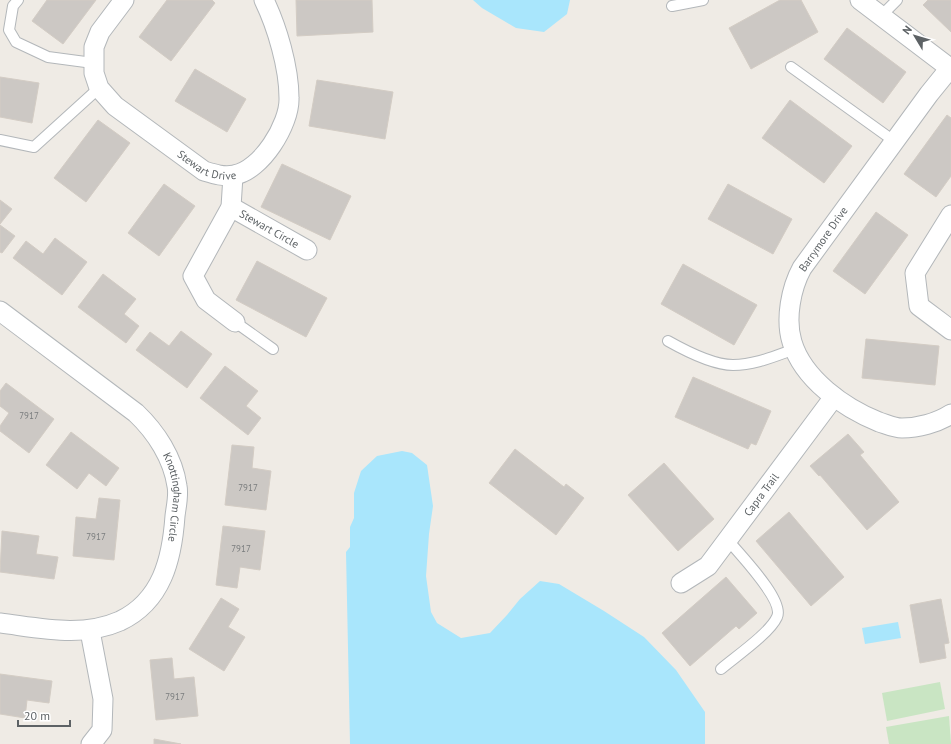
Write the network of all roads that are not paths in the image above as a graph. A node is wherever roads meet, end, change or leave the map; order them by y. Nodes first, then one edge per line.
1 (18, 0) edge
2 (124, 0) edge
3 (264, 0) edge
4 (703, 0) edge
5 (860, 0) edge
6 (897, 0) edge
7 (672, 6) dead end
8 (881, 16) junction
9 (93, 63) junction
10 (791, 67) dead end
11 (950, 69) edge
12 (99, 88) junction
13 (0, 140) edge
14 (894, 141) junction
15 (233, 176) junction
16 (231, 207) junction
17 (951, 215) edge
18 (307, 250) dead end
19 (0, 311) edge
20 (235, 322) joint
21 (951, 330) edge
22 (668, 341) dead end
23 (795, 349) junction
24 (273, 350) dead end
25 (834, 397) junction
26 (951, 414) edge
27 (728, 540) junction
28 (681, 583) dead end
29 (0, 623) edge
30 (90, 631) junction
31 (721, 669) dead end
32 (92, 744) edge

1 - 9 lane
2 - 9 street, Stewart Drive
3 - 15 street, Stewart Drive
4 - 7 lane
5 - 8 street, Barrymore Drive
6 - 8 lane
8 - 11 street, Barrymore Drive
9 - 12 street, Stewart Drive
10 - 14 lane
11 - 14 street, Barrymore Drive
12 - 13 lane
12 - 15 street, Stewart Drive
14 - 23 street, Barrymore Drive
15 - 16 street, Stewart Circle
16 - 18 street, Stewart Circle
16 - 20 street, Stewart Circle
17 - 21 street
19 - 30 street, Knottingham Circle
20 - 24 lane
22 - 23 lane
23 - 25 street, Barrymore Drive
25 - 26 street, Barrymore Drive
25 - 27 street, Capra Trail
27 - 28 street, Capra Trail
27 - 31 lane
29 - 30 street, Knottingham Circle
30 - 32 street

